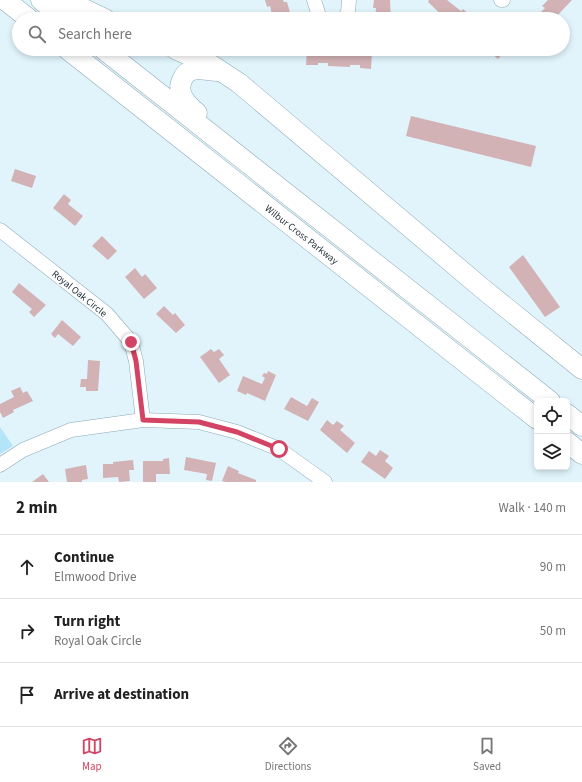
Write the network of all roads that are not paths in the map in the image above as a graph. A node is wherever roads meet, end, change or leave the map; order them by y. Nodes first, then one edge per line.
1 (5, 0) edge
2 (41, 0) edge
3 (65, 0) edge
4 (314, 0) edge
5 (349, 0) edge
6 (20, 12) edge
7 (56, 12) edge
8 (90, 12) edge
9 (318, 12) edge
10 (348, 12) edge
11 (76, 56) edge
12 (112, 56) edge
13 (191, 56) edge
14 (218, 71) junction
15 (221, 142) junction
16 (0, 230) edge
17 (582, 369) edge
18 (546, 398) edge
19 (570, 416) edge
20 (534, 417) edge
21 (143, 420) junction
22 (582, 426) edge
23 (570, 444) edge
24 (582, 454) edge
25 (0, 465) edge
26 (325, 482) edge

1 - 6 highway
2 - 7 highway
3 - 8 highway
4 - 9 street
5 - 10 street
11 - 20 highway, Wilbur Cross Parkway
12 - 15 highway
13 - 14 highway
14 - 15 highway
14 - 17 highway
15 - 18 highway
16 - 21 street, Royal Oak Circle
19 - 22 highway
21 - 25 street
21 - 26 street
23 - 24 highway

